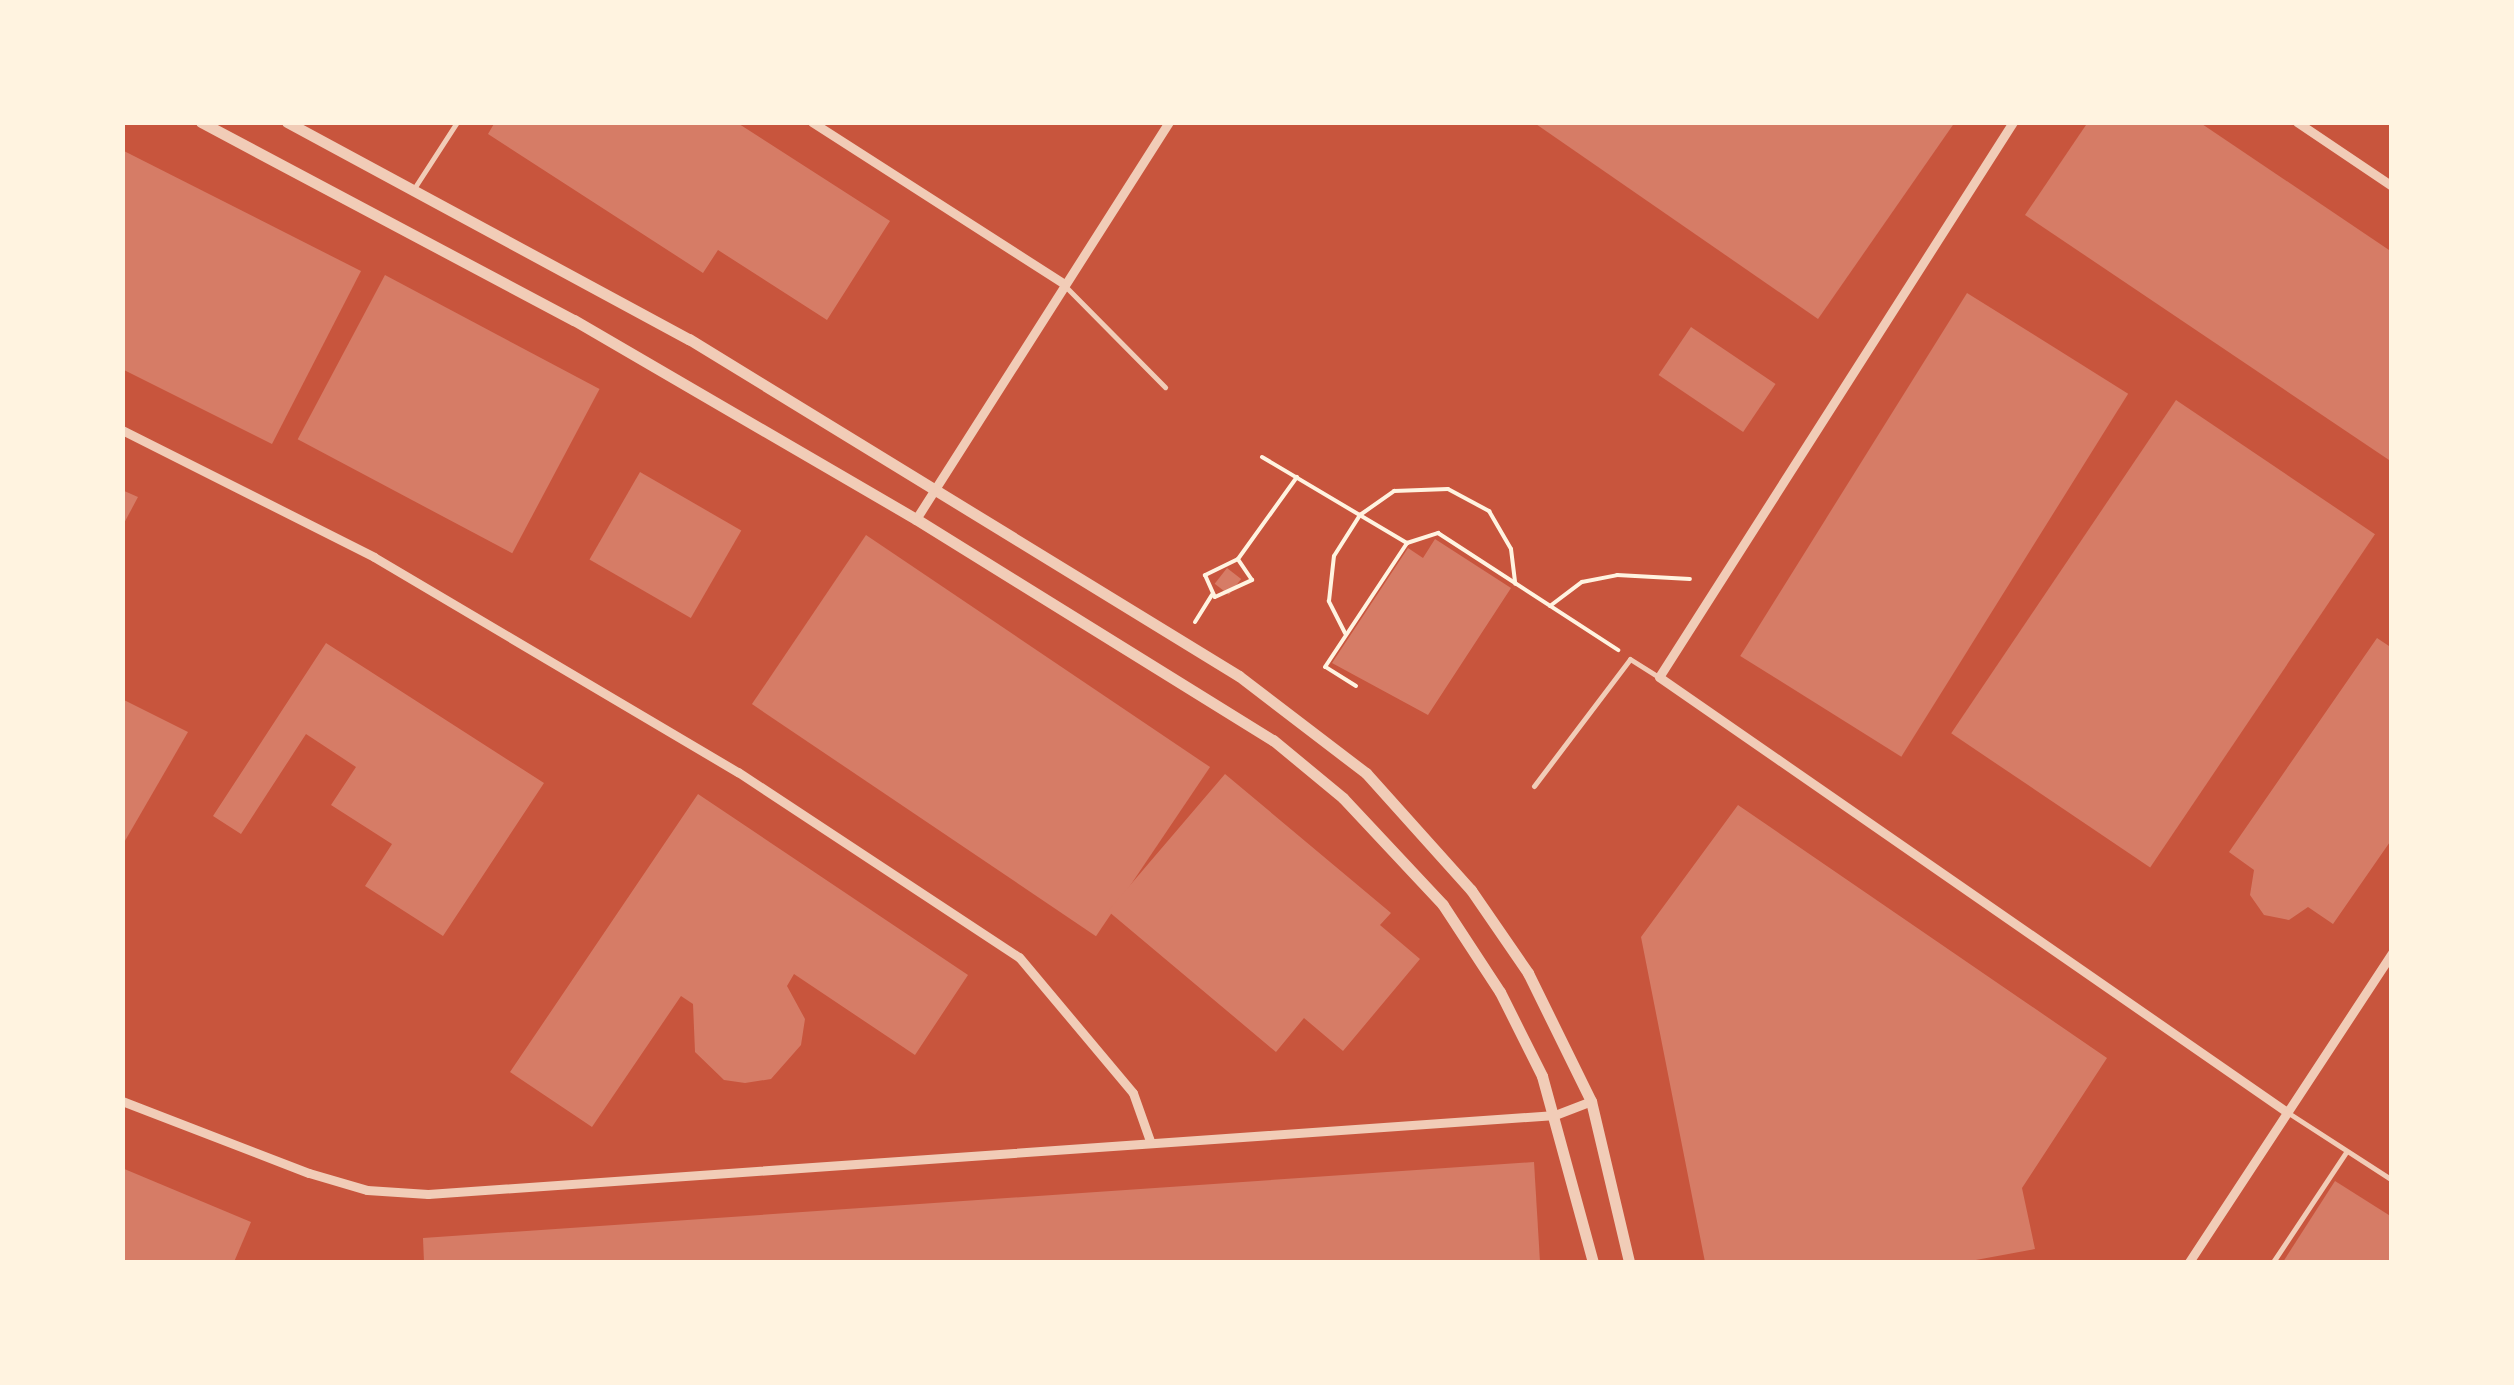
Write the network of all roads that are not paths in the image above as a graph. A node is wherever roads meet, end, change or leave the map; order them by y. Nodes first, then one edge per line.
1 (201, 122) edge
2 (287, 122) edge
3 (457, 122) edge
4 (812, 122) edge
5 (1169, 122) edge
6 (2012, 122) edge
7 (2297, 122) edge
8 (2392, 186) edge
9 (415, 187) junction
10 (1064, 284) junction
11 (1166, 388) dead end
12 (122, 430) edge
13 (934, 490) junction
14 (916, 519) junction
15 (1659, 676) junction
16 (1534, 786) dead end
17 (2392, 954) edge
18 (122, 1101) edge
19 (1591, 1101) junction
20 (2287, 1112) junction
21 (1556, 1115) junction
22 (1150, 1140) junction
23 (2346, 1152) junction
24 (2392, 1180) edge
25 (1594, 1262) edge
26 (1629, 1262) edge
27 (2189, 1262) edge
28 (2273, 1262) edge

1 - 14 street
2 - 9 street
3 - 9 lane
4 - 10 street
5 - 10 street
6 - 15 street
7 - 8 street
9 - 13 street
10 - 11 lane
10 - 13 street
12 - 22 street
13 - 14 street
13 - 19 street
14 - 21 street
15 - 16 lane
15 - 20 street
17 - 20 street
18 - 22 street
19 - 21 street
19 - 26 street
20 - 23 lane
20 - 27 street
21 - 22 street
21 - 25 street
23 - 24 lane
23 - 28 lane

